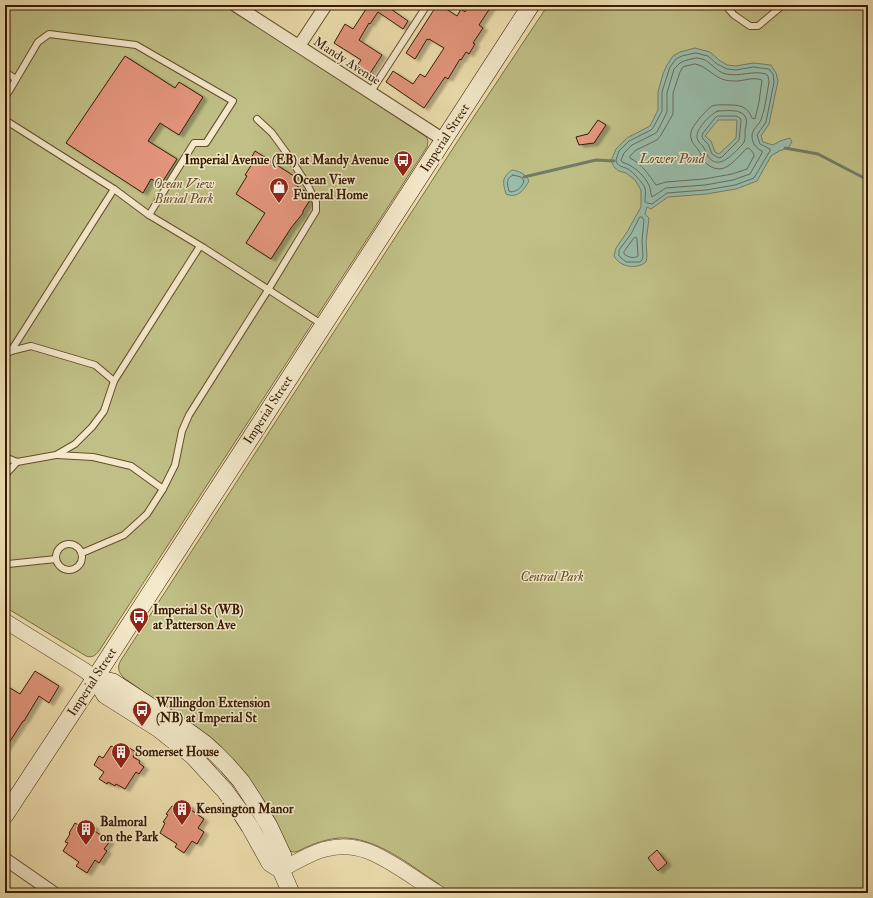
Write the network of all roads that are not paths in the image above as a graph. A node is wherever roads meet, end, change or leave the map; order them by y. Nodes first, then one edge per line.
1 (236, 5) edge
2 (326, 5) edge
3 (427, 5) edge
4 (531, 5) edge
5 (724, 5) edge
6 (783, 5) edge
7 (299, 46) junction
8 (5, 72) edge
9 (16, 79) junction
10 (370, 93) junction
11 (5, 98) edge
12 (257, 119) dead end
13 (5, 120) edge
14 (444, 140) junction
15 (114, 189) junction
16 (148, 215) junction
17 (200, 246) junction
18 (268, 290) junction
19 (323, 326) junction
20 (11, 350) junction
21 (5, 355) edge
22 (114, 381) junction
23 (56, 455) junction
24 (5, 457) edge
25 (17, 462) junction
26 (5, 475) edge
27 (163, 489) junction
28 (82, 553) junction
29 (56, 559) junction
30 (5, 563) edge
31 (5, 621) edge
32 (95, 678) junction
33 (5, 815) edge
34 (5, 859) edge
35 (281, 870) junction
36 (54, 893) edge
37 (291, 893) edge
38 (438, 893) edge

1 - 7 street, Mandy Avenue
2 - 7 street
3 - 10 lane
4 - 14 main road, Imperial Street
5 - 6 lane
7 - 10 street, Mandy Avenue
8 - 9 lane
9 - 11 lane
9 - 16 lane
10 - 14 street, Mandy Avenue
12 - 18 lane
13 - 15 lane
14 - 19 main road, Imperial Street
15 - 16 lane
15 - 20 lane
16 - 17 lane
17 - 18 lane
17 - 22 lane
18 - 19 lane
18 - 27 lane
19 - 32 main road, Imperial Street
20 - 21 lane
20 - 22 lane
22 - 23 lane
23 - 25 lane
23 - 27 lane
24 - 25 lane
25 - 26 lane
27 - 28 lane
28 - 29 lane
28 - 29 lane
29 - 30 lane
31 - 32 street
32 - 33 main road, Imperial Street
32 - 35 main road
34 - 36 street
35 - 37 main road
35 - 38 street

